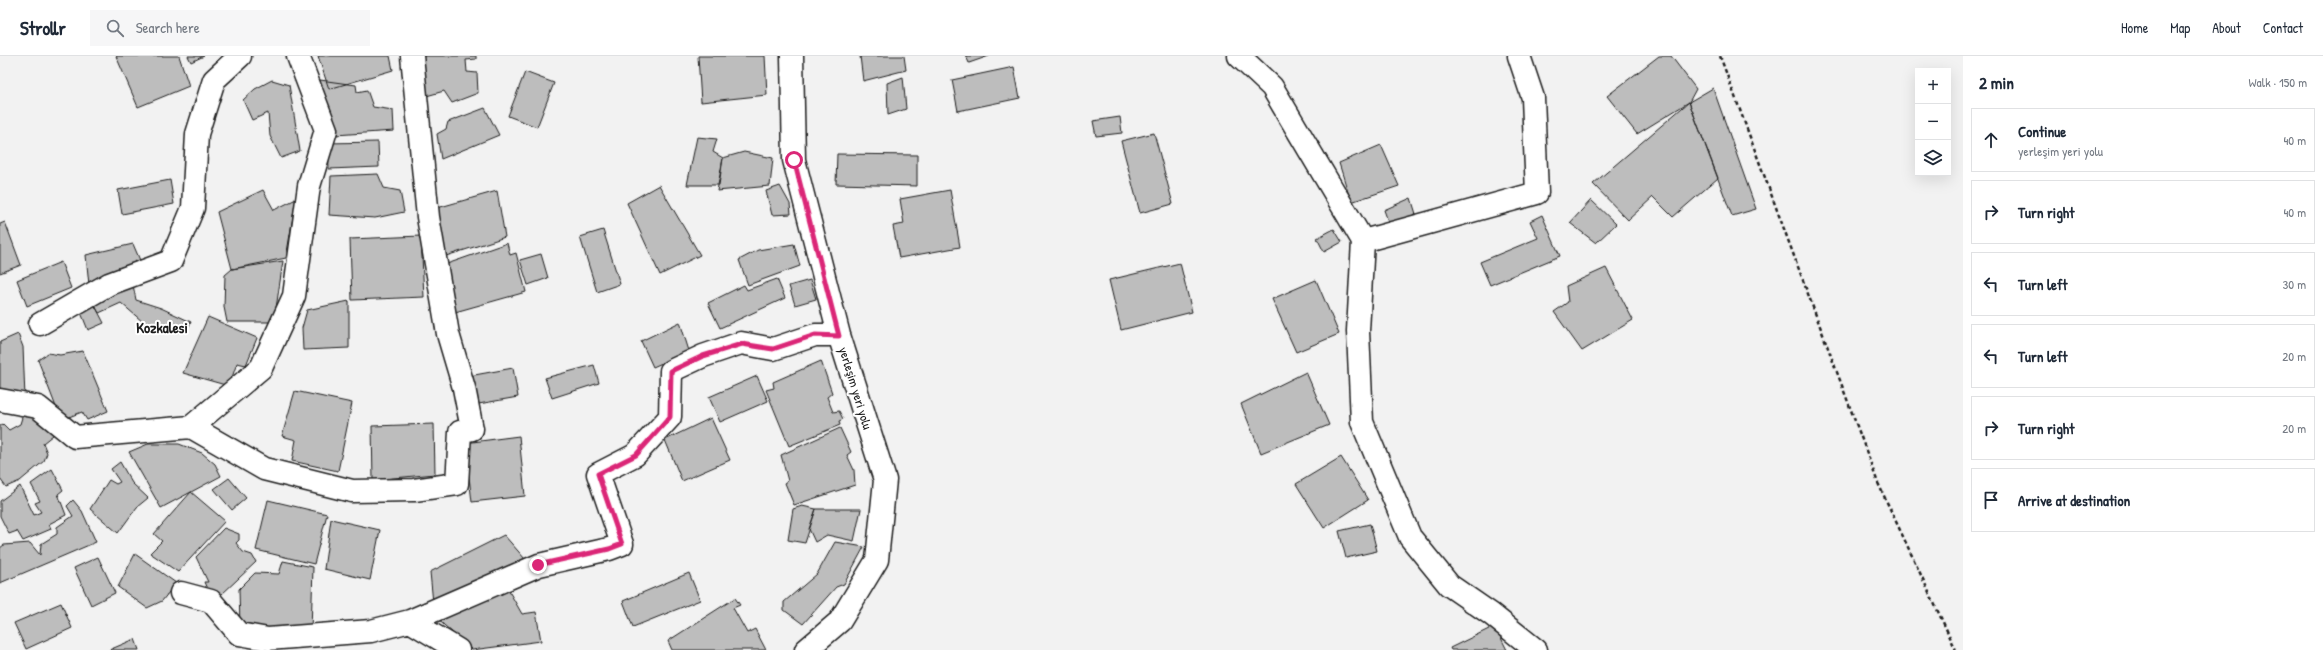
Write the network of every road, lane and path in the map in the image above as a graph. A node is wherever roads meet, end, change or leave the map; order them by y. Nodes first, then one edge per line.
1 (240, 56) edge
2 (298, 56) edge
3 (412, 56) edge
4 (792, 56) edge
5 (1238, 56) edge
6 (1519, 56) edge
7 (1720, 56) edge
8 (1363, 241) junction
9 (40, 324) dead end
10 (839, 336) junction
11 (0, 400) edge
12 (191, 427) junction
13 (181, 593) dead end
14 (410, 621) junction
15 (269, 644) edge
16 (458, 650) edge
17 (806, 650) edge
18 (1536, 650) edge
19 (1956, 650) edge

1 - 9 street
2 - 12 street
3 - 12 street
4 - 10 street, yerleşim yeri yolu
5 - 8 street
6 - 8 street
7 - 19 path
8 - 18 street
10 - 14 street
10 - 17 street, yerleşim yeri yolu
11 - 12 street
13 - 15 street
14 - 15 street
14 - 16 street

